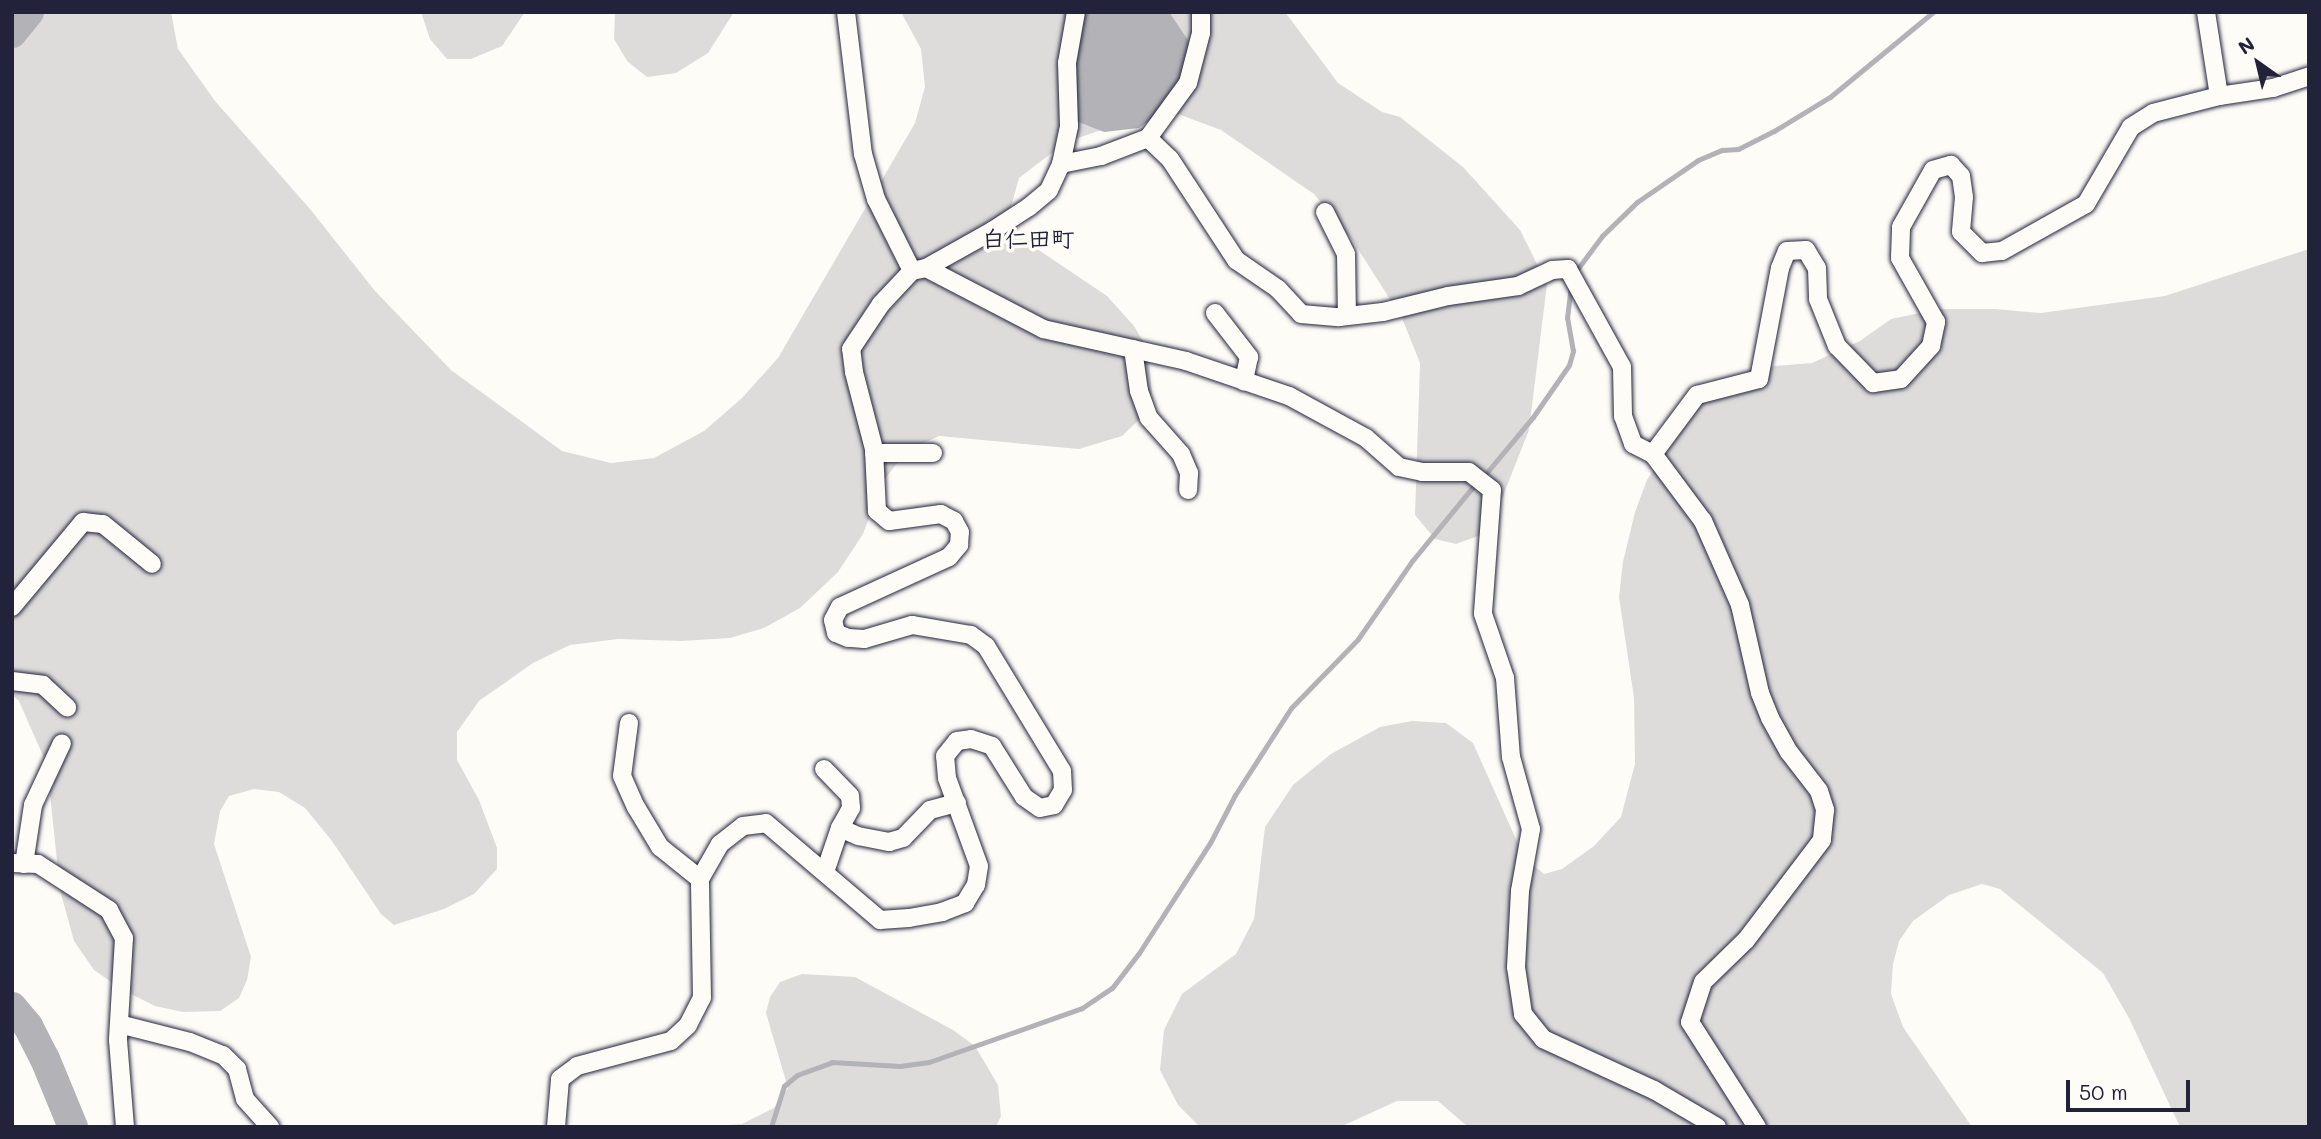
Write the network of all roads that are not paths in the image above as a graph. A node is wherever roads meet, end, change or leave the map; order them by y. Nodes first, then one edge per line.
1 (846, 12) edge
2 (1076, 12) edge
3 (1201, 12) edge
4 (2207, 12) edge
5 (2309, 76) edge
6 (2219, 96) junction
7 (1148, 138) junction
8 (1061, 163) junction
9 (1325, 212) dead end
10 (919, 270) junction
11 (1215, 313) dead end
12 (1347, 316) junction
13 (1133, 349) junction
14 (1244, 381) junction
15 (874, 453) junction
16 (933, 453) dead end
17 (1653, 454) junction
18 (1188, 490) dead end
19 (152, 564) dead end
20 (12, 607) edge
21 (12, 681) edge
22 (67, 707) dead end
23 (629, 723) dead end
24 (62, 743) dead end
25 (824, 769) dead end
26 (957, 803) junction
27 (840, 828) junction
28 (18, 863) edge
29 (825, 872) junction
30 (700, 879) junction
31 (119, 1024) junction
32 (125, 1127) edge
33 (270, 1127) edge
34 (556, 1127) edge
35 (1717, 1127) edge
36 (1757, 1127) edge

1 - 10 street
2 - 8 street
3 - 7 street
4 - 6 street
5 - 6 street
6 - 17 street
7 - 8 street
7 - 12 street
8 - 10 street
9 - 12 street
10 - 13 street
10 - 15 street
11 - 14 street
12 - 17 street
13 - 14 street
13 - 18 street
14 - 35 street
15 - 16 street
15 - 26 street
17 - 36 street
19 - 20 street
21 - 22 street
23 - 30 street
24 - 28 street
25 - 27 street
26 - 27 street
26 - 29 street
27 - 29 street
28 - 31 street
29 - 30 street
30 - 34 street
31 - 32 street
31 - 33 street

